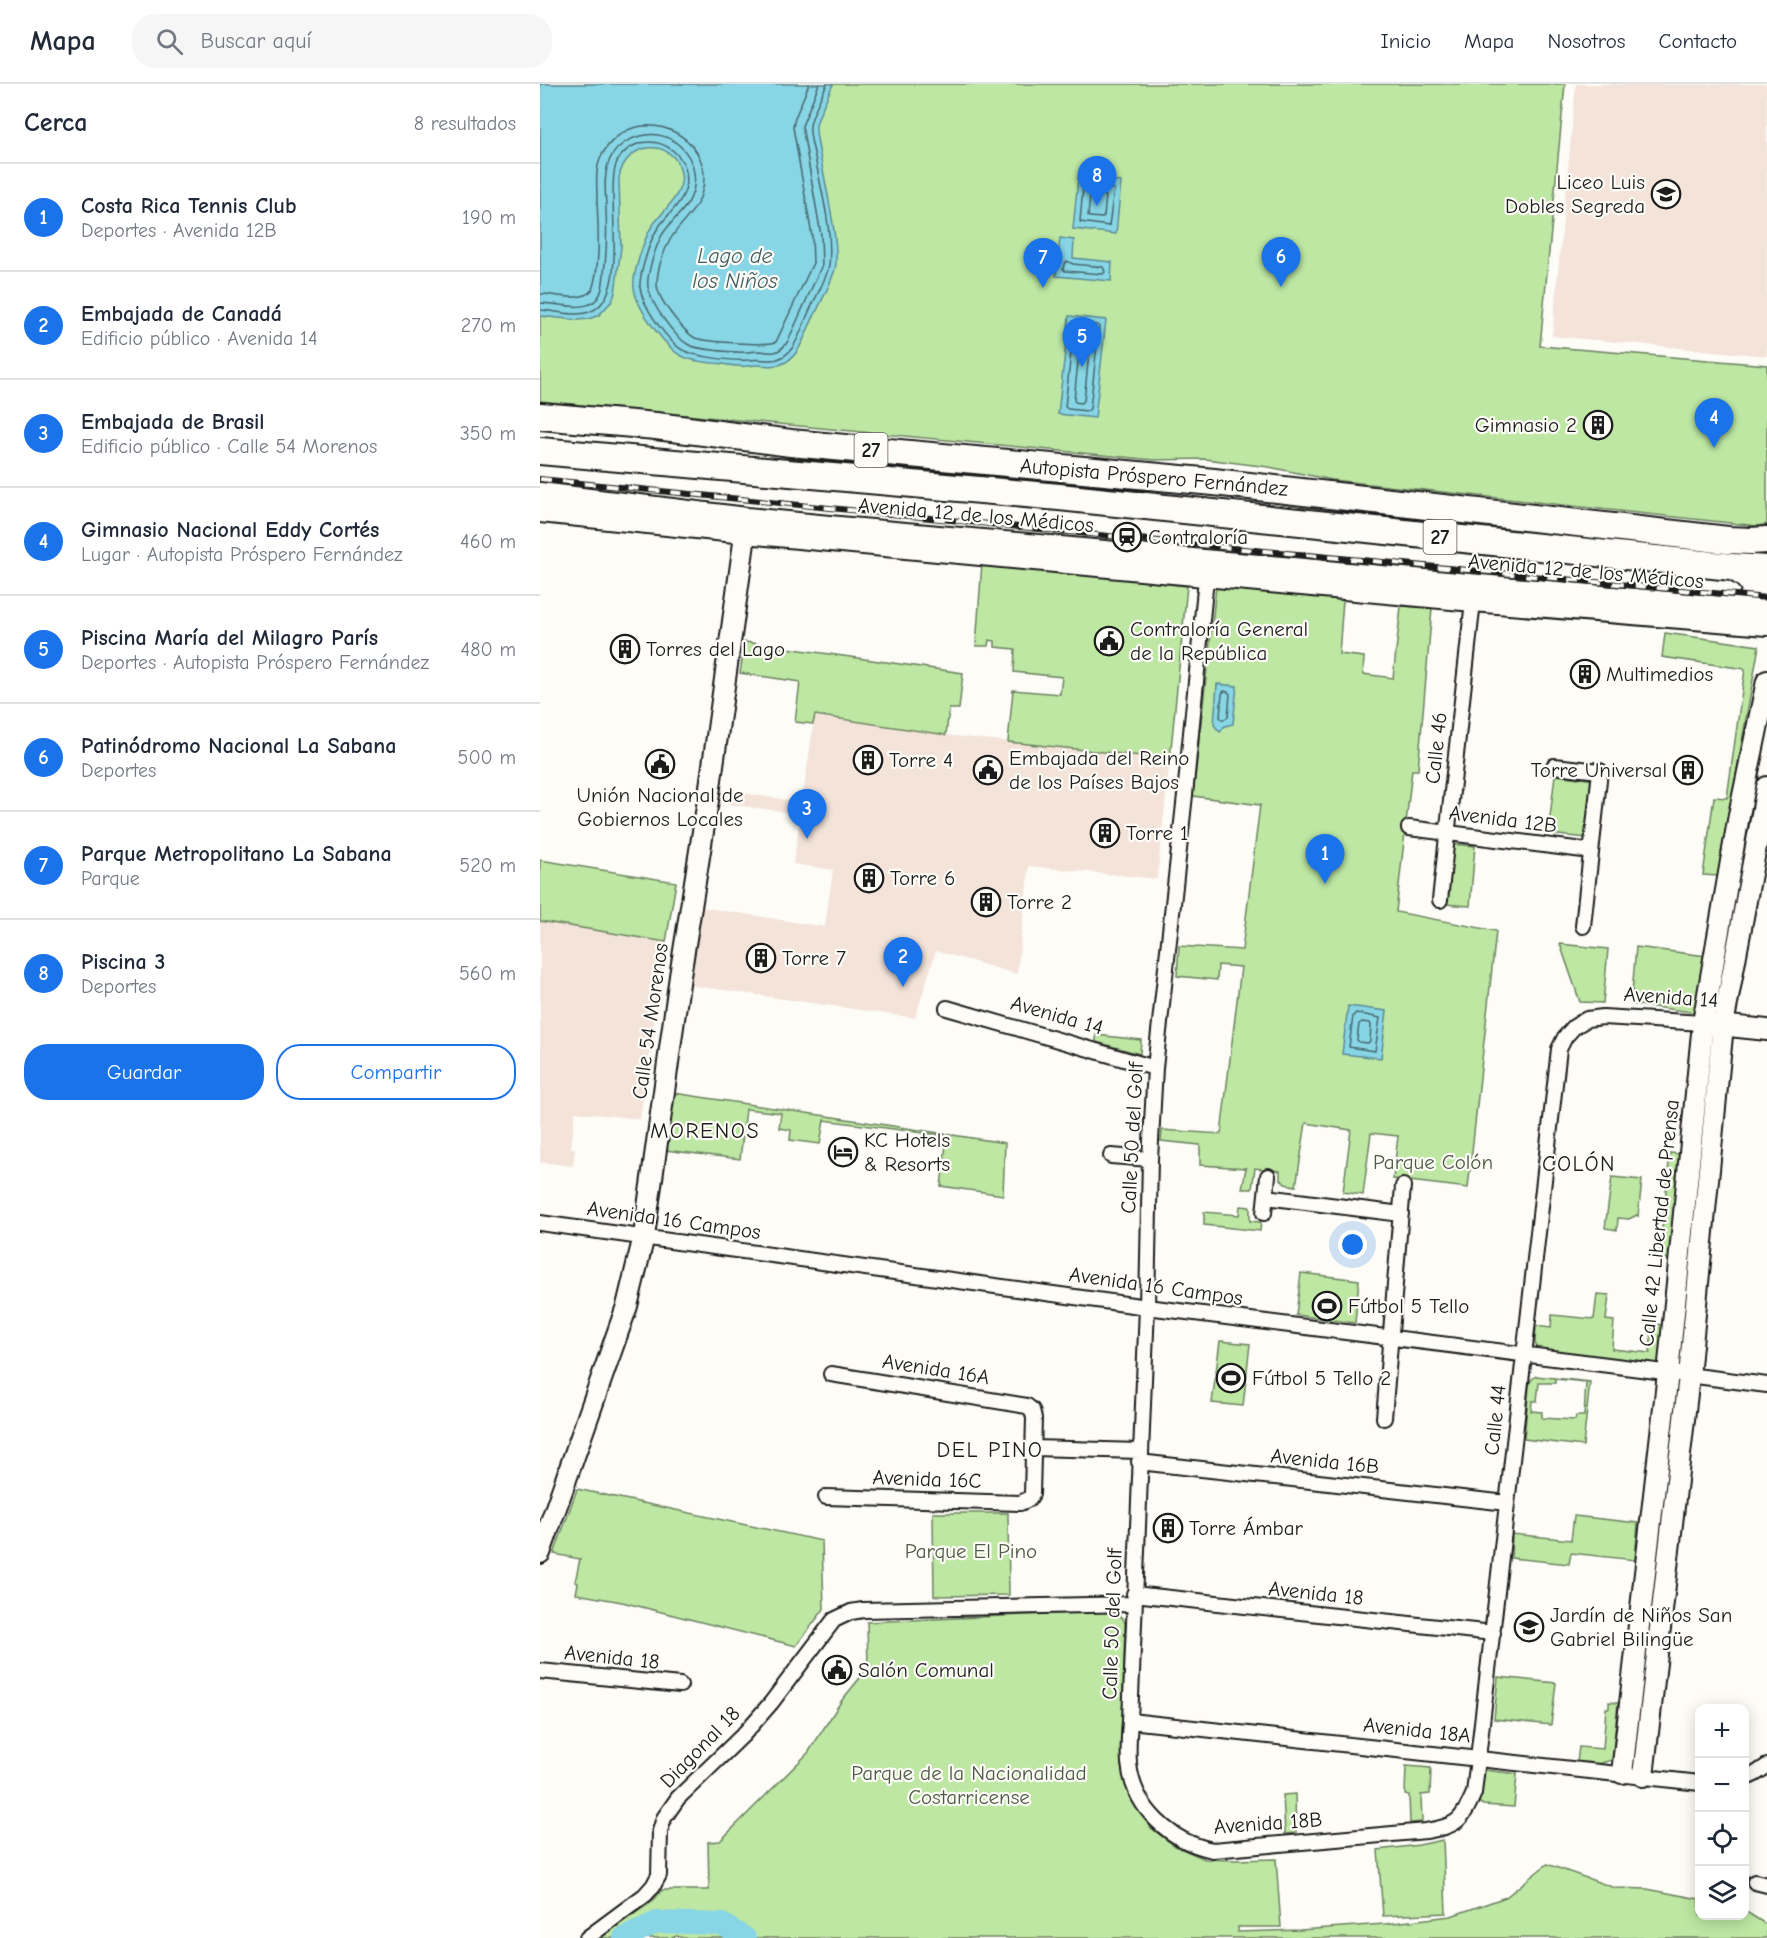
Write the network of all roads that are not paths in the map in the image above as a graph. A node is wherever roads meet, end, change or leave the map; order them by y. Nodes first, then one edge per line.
1 (540, 416) edge
2 (540, 451) edge
3 (1201, 481) junction
4 (540, 493) edge
5 (1147, 507) junction
6 (540, 512) edge
7 (746, 525) junction
8 (1767, 540) edge
9 (1732, 567) junction
10 (1207, 568) junction
11 (1767, 569) edge
12 (1473, 601) junction
13 (1742, 609) junction
14 (1767, 611) edge
15 (1767, 625) edge
16 (1767, 681) edge
17 (1554, 766) dead end
18 (1767, 788) edge
19 (1409, 828) dead end
20 (1448, 833) junction
21 (1591, 851) junction
22 (1440, 900) dead end
23 (1583, 926) dead end
24 (947, 1008) dead end
25 (1703, 1023) junction
26 (1723, 1025) junction
27 (1574, 1027) joint
28 (1767, 1030) edge
29 (1155, 1068) junction
30 (1111, 1156) dead end
31 (1150, 1159) junction
32 (1268, 1176) dead end
33 (1403, 1186) dead end
34 (1266, 1197) junction
35 (1264, 1213) dead end
36 (1401, 1214) junction
37 (540, 1223) edge
38 (644, 1236) junction
39 (1147, 1307) junction
40 (1390, 1337) junction
41 (1524, 1354) junction
42 (1668, 1373) junction
43 (831, 1374) dead end
44 (1689, 1376) junction
45 (1767, 1385) edge
46 (1384, 1418) dead end
47 (1034, 1448) junction
48 (1140, 1457) junction
49 (826, 1497) dead end
50 (1507, 1503) junction
51 (540, 1553) edge
52 (1134, 1599) junction
53 (842, 1615) joint
54 (1493, 1633) junction
55 (540, 1671) edge
56 (680, 1685) dead end
57 (1130, 1721) junction
58 (1478, 1757) junction
59 (1767, 1766) edge
60 (1622, 1773) junction
61 (1643, 1776) junction
62 (1749, 1777) edge
63 (1695, 1781) edge
64 (1460, 1819) joint
65 (587, 1938) edge

1 - 3 highway, Autopista Próspero Fernández / 27
2 - 5 highway, Autopista Próspero Fernández / 27
3 - 5 highway
3 - 8 highway, Autopista Próspero Fernández / 27
4 - 7 main road, Avenida 12 de los Médicos
5 - 9 highway, Autopista Próspero Fernández / 27
6 - 7 main road, Avenida 12 de los Médicos
7 - 10 main road, Avenida 12 de los Médicos
7 - 38 main road, Calle 54 Morenos
9 - 11 highway, Autopista Próspero Fernández / 27
9 - 13 highway
10 - 12 main road, Avenida 12 de los Médicos
10 - 13 main road, Avenida 12 de los Médicos
10 - 29 street, Calle 50 del Golf
12 - 15 main road, Avenida 12 de los Médicos
12 - 20 street, Calle 46
13 - 14 main road, Avenida 12 de los Médicos
16 - 25 main road, Calle 42 Libertad de Prensa
17 - 21 street
18 - 26 main road, Calle 42 Libertad de Prensa
19 - 20 street, Avenida 12B
20 - 21 street, Avenida 12B
20 - 22 street, Calle 46
21 - 23 street
24 - 29 street, Avenida 14
25 - 26 main road, Avenida 14
25 - 27 street, Avenida 14
25 - 42 main road, Calle 42 Libertad de Prensa
26 - 28 main road, Avenida 14
26 - 44 main road, Calle 42 Libertad de Prensa
27 - 41 street, Calle 44
29 - 31 street, Calle 50 del Golf
30 - 31 street
31 - 39 street, Calle 50 del Golf
32 - 34 street
33 - 36 street
34 - 35 street
34 - 36 street
36 - 40 street
37 - 38 street, Avenida 16 Campos
38 - 39 street, Avenida 16 Campos
38 - 51 main road, Calle 54 Morenos
39 - 40 street, Avenida 16 Campos
39 - 48 street, Calle 50 del Golf
40 - 41 street, Avenida 16 Campos
40 - 46 street
41 - 42 street, Avenida 16 Campos
41 - 50 street, Calle 44
42 - 44 street, Avenida 16 Campos
42 - 60 main road, Calle 42 Libertad de Prensa
43 - 47 street, Avenida 16A
44 - 45 street, Avenida 16 Campos
44 - 61 main road, Calle 42 Libertad de Prensa
47 - 48 street, Avenida 16B
47 - 49 street, Avenida 16C
48 - 50 street, Avenida 16B
48 - 52 street, Calle 50 del Golf
50 - 54 street, Calle 44
52 - 53 street, Avenida 18
52 - 54 street, Avenida 18
52 - 57 street, Calle 50 del Golf
53 - 65 street, Diagonal 18
54 - 58 street, Calle 44
55 - 56 street, Avenida 18
57 - 58 street, Avenida 18A
57 - 64 street, Avenida 18B
58 - 60 street, Avenida 18A
58 - 64 street, Calle 44
59 - 62 street
60 - 61 street, Avenida 18A
61 - 63 street, Avenida 18A

